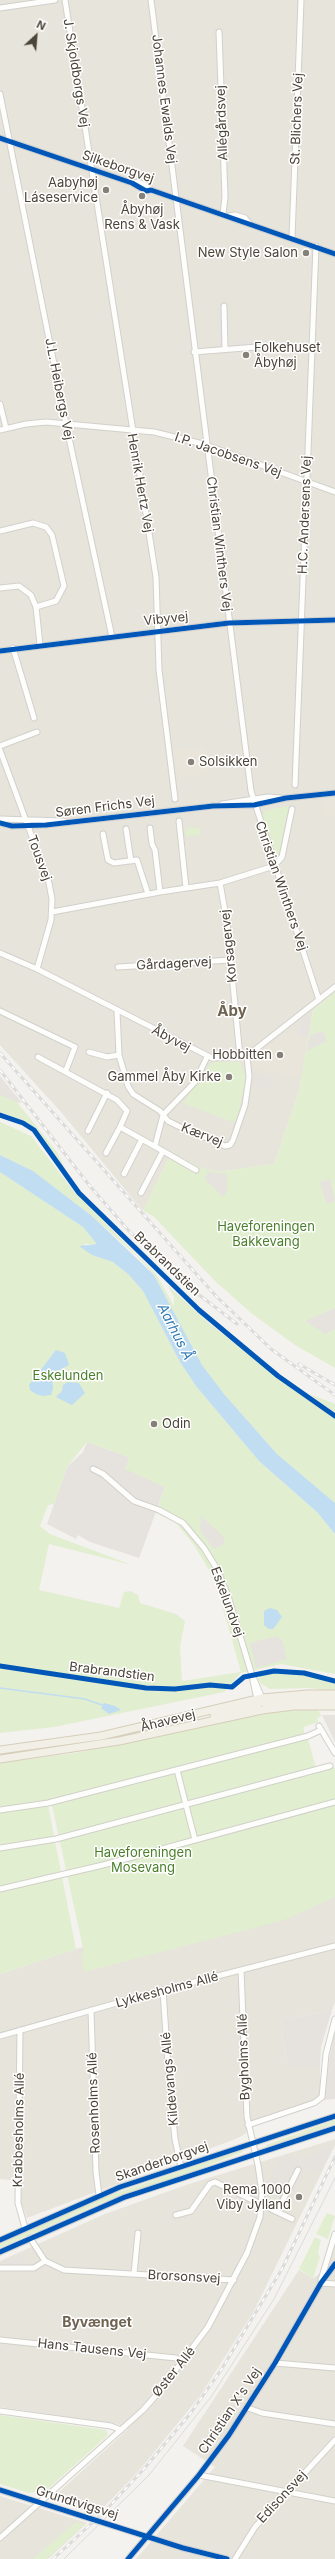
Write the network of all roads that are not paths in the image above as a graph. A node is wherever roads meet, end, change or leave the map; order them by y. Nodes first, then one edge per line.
1 (55, 0) edge
2 (65, 0) edge
3 (151, 0) edge
4 (301, 0) edge
5 (0, 8) edge
6 (219, 32) dead end
7 (0, 94) edge
8 (0, 138) edge
9 (10, 142) junction
10 (90, 169) junction
11 (177, 199) junction
12 (222, 214) junction
13 (292, 238) junction
14 (316, 246) junction
15 (334, 252) edge
16 (224, 306) dead end
17 (257, 347) dead end
18 (225, 348) junction
19 (194, 352) junction
20 (0, 404) edge
21 (66, 424) junction
22 (6, 428) junction
23 (0, 430) edge
24 (131, 430) junction
25 (206, 446) junction
26 (306, 482) junction
27 (335, 492) edge
28 (0, 531) edge
29 (0, 588) edge
30 (36, 607) junction
31 (301, 620) junction
32 (335, 620) edge
33 (229, 623) junction
34 (159, 630) junction
35 (112, 637) junction
36 (40, 645) junction
37 (13, 648) junction
38 (0, 651) edge
39 (34, 718) dead end
40 (37, 732) dead end
41 (0, 746) edge
42 (0, 750) edge
43 (295, 785) dead end
44 (335, 793) edge
45 (253, 798) junction
46 (286, 798) junction
47 (175, 799) dead end
48 (254, 805) junction
49 (214, 806) junction
50 (292, 809) dead end
51 (0, 819) edge
52 (25, 819) junction
53 (71, 821) junction
54 (179, 821) dead end
55 (0, 823) edge
56 (28, 826) junction
57 (150, 828) dead end
58 (126, 829) dead end
59 (103, 834) dead end
60 (131, 861) junction
61 (274, 866) junction
62 (220, 883) junction
63 (186, 888) junction
64 (160, 892) junction
65 (148, 894) junction
66 (52, 912) junction
67 (0, 953) edge
68 (230, 960) junction
69 (118, 967) dead end
70 (37, 969) junction
71 (335, 987) edge
72 (319, 1000) junction
73 (0, 1011) edge
74 (117, 1011) junction
75 (89, 1052) dead end
76 (118, 1055) junction
77 (246, 1056) junction
78 (38, 1057) dead end
79 (207, 1057) junction
80 (240, 1057) junction
81 (66, 1070) junction
82 (107, 1093) junction
83 (163, 1115) junction
84 (120, 1127) junction
85 (88, 1132) dead end
86 (142, 1139) junction
87 (155, 1146) junction
88 (163, 1151) junction
89 (106, 1153) dead end
90 (196, 1170) dead end
91 (124, 1174) dead end
92 (141, 1193) dead end
93 (93, 1469) dead end
94 (335, 1694) edge
95 (335, 1700) edge
96 (260, 1703) junction
97 (335, 1706) edge
98 (0, 1750) edge
99 (335, 1753) edge
100 (0, 1759) edge
101 (330, 1766) dead end
102 (177, 1770) junction
103 (335, 1802) edge
104 (186, 1804) junction
105 (0, 1810) edge
106 (194, 1840) junction
107 (0, 1848) edge
108 (0, 1888) edge
109 (335, 1946) edge
110 (241, 1970) junction
111 (163, 1990) junction
112 (91, 2010) junction
113 (335, 2018) edge
114 (20, 2030) junction
115 (0, 2036) edge
116 (335, 2116) edge
117 (248, 2126) junction
118 (334, 2128) edge
119 (253, 2143) junction
120 (255, 2154) junction
121 (181, 2167) junction
122 (298, 2170) dead end
123 (99, 2195) junction
124 (262, 2205) junction
125 (277, 2212) junction
126 (176, 2216) dead end
127 (292, 2219) dead end
128 (25, 2228) junction
129 (138, 2233) dead end
130 (335, 2234) edge
131 (30, 2238) junction
132 (0, 2240) edge
133 (0, 2252) edge
134 (45, 2260) junction
135 (335, 2264) edge
136 (0, 2268) edge
137 (134, 2274) junction
138 (234, 2280) junction
139 (321, 2283) junction
140 (335, 2284) edge
141 (0, 2340) edge
142 (184, 2362) junction
143 (275, 2363) junction
144 (335, 2368) edge
145 (248, 2408) junction
146 (0, 2411) edge
147 (335, 2424) edge
148 (121, 2430) junction
149 (335, 2440) edge
150 (199, 2475) junction
151 (0, 2490) edge
152 (287, 2492) junction
153 (335, 2501) edge
154 (40, 2503) junction
155 (147, 2536) junction
156 (0, 2538) edge
157 (199, 2552) junction
158 (128, 2559) edge
159 (197, 2559) edge
160 (227, 2559) edge
161 (235, 2559) edge

1 - 5 street
2 - 10 street, J. Skjoldborgs Vej
3 - 11 street, Johannes Ewalds Vej
4 - 13 street, St. Blichers Vej
6 - 12 street, Allégårdsvej
7 - 9 street, J.L. Heibergs Vej
8 - 9 street, Silkeborgvej
9 - 10 street, Silkeborgvej
9 - 21 street, J.L. Heibergs Vej
10 - 11 street, Silkeborgvej
10 - 24 street, Henrik Hertz Vej
11 - 12 street, Silkeborgvej
11 - 19 street, Christian Winthers Vej
12 - 13 street, Silkeborgvej
13 - 14 street, Silkeborgvej
14 - 15 street, Silkeborgvej
14 - 26 street, H.C. Andersens Vej
16 - 18 street
17 - 18 street
18 - 19 street
19 - 25 street, Christian Winthers Vej
20 - 22 street
21 - 22 street, I.P. Jacobsens Vej
21 - 24 street, I.P. Jacobsens Vej
21 - 35 street, J.L. Heibergs Vej
22 - 23 street, I.P. Jacobsens Vej
24 - 25 street, I.P. Jacobsens Vej
24 - 34 street, Henrik Hertz Vej
25 - 26 street, I.P. Jacobsens Vej
25 - 33 street, Christian Winthers Vej
26 - 27 street, I.P. Jacobsens Vej
26 - 31 street, H.C. Andersens Vej
28 - 30 street
29 - 30 street
30 - 36 street
31 - 32 street, Vibyvej
31 - 33 street, Vibyvej
31 - 43 street, H.C. Andersens Vej
33 - 34 street, Vibyvej
33 - 45 street, Christian Winthers Vej
34 - 35 street, Vibyvej
34 - 47 street, Henrik Hertz Vej
35 - 36 street, Vibyvej
36 - 37 street, Vibyvej
37 - 38 street, Vibyvej
37 - 39 street
40 - 41 street
42 - 52 street, Tousvej
44 - 46 street, Søren Frichs Vej
45 - 46 street, Søren Frichs Vej
45 - 48 street, Christian Winthers Vej
45 - 49 street, Søren Frichs Vej
46 - 48 street, Søren Frichs Vej
48 - 49 street, Søren Frichs Vej
48 - 61 street, Christian Winthers Vej
49 - 53 street, Søren Frichs Vej
50 - 61 street
51 - 52 street, Søren Frichs Vej
52 - 53 street, Søren Frichs Vej
52 - 56 street, Tousvej
53 - 56 street, Søren Frichs Vej
54 - 63 street
55 - 56 street, Søren Frichs Vej
56 - 66 street, Tousvej
57 - 64 street
58 - 60 street
59 - 60 street
60 - 65 street
61 - 62 street
61 - 72 street, Christian Winthers Vej
62 - 63 street
62 - 68 street, Korsagervej
63 - 64 street
64 - 65 street
65 - 66 street
66 - 70 street, Tousvej
67 - 70 street, Åbyvej
68 - 69 street, Gårdagervej
68 - 80 street, Korsagervej
70 - 74 street, Åbyvej
71 - 72 street, Åbyvej
72 - 77 street, Åbyvej
73 - 81 street
74 - 76 street, Kærvej
74 - 79 street, Åbyvej
75 - 76 street
76 - 83 street, Kærvej
77 - 80 street, Åbyvej
77 - 83 street, Kærvej
78 - 81 street
79 - 80 street, Åbyvej
79 - 83 street
81 - 82 street
82 - 84 street
82 - 85 street
83 - 87 street
84 - 86 street
84 - 89 street
86 - 87 street
86 - 91 street
87 - 88 street
88 - 90 street
88 - 92 street
93 - 96 street, Eskelundvej
94 - 96 main road, Åhavevej
95 - 96 main road
96 - 97 main road, Åhavevej
96 - 98 main road, Åhavevej
96 - 100 main road, Åhavevej
99 - 102 street
101 - 104 street
102 - 104 street
102 - 105 street
103 - 106 street
104 - 106 street
104 - 107 street
106 - 108 street
109 - 110 street, Lykkesholms Allé
110 - 111 street, Lykkesholms Allé
110 - 117 street, Bygholms Allé
111 - 112 street, Lykkesholms Allé
111 - 121 street, Kildevangs Allé
112 - 114 street, Lykkesholms Allé
112 - 123 street, Rosenholms Allé
113 - 117 street
114 - 115 street, Lykkesholms Allé
114 - 128 street, Krabbesholms Allé
116 - 119 street, Skanderborgvej
117 - 119 street, Bygholms Allé
118 - 120 street, Skanderborgvej
119 - 120 street
119 - 121 street, Skanderborgvej
120 - 124 street, Øster Allé
120 - 131 street, Skanderborgvej
121 - 123 street, Skanderborgvej
122 - 125 street
123 - 128 street, Skanderborgvej
124 - 125 street
124 - 126 street
124 - 138 street, Øster Allé
125 - 127 street
128 - 132 street, Skanderborgvej
129 - 137 street, Brorsonsvej
130 - 139 street, Christian X's Vej
131 - 133 street, Skanderborgvej
131 - 134 street, Brorsonsvej
134 - 136 street
134 - 137 street, Brorsonsvej
135 - 139 street, Christian X's Vej
137 - 138 street, Brorsonsvej
138 - 142 street, Øster Allé
139 - 140 street
139 - 143 street, Christian X's Vej
141 - 142 street, Hans Tausens Vej
142 - 148 street, Øster Allé
143 - 144 street
143 - 145 street, Christian X's Vej
145 - 147 street
145 - 150 street, Christian X's Vej
146 - 148 street
148 - 154 street, Øster Allé
149 - 152 street, Edisonsvej
150 - 152 street
150 - 155 street, Christian X's Vej
151 - 154 street, Grundtvigsvej
152 - 153 street
152 - 161 street, Edisonsvej
154 - 155 street, Grundtvigsvej
154 - 156 street, Øster Allé
155 - 157 street, Grundtvigsvej
155 - 158 street, Christian X's Vej
157 - 159 street
157 - 160 street, Grundtvigsvej

